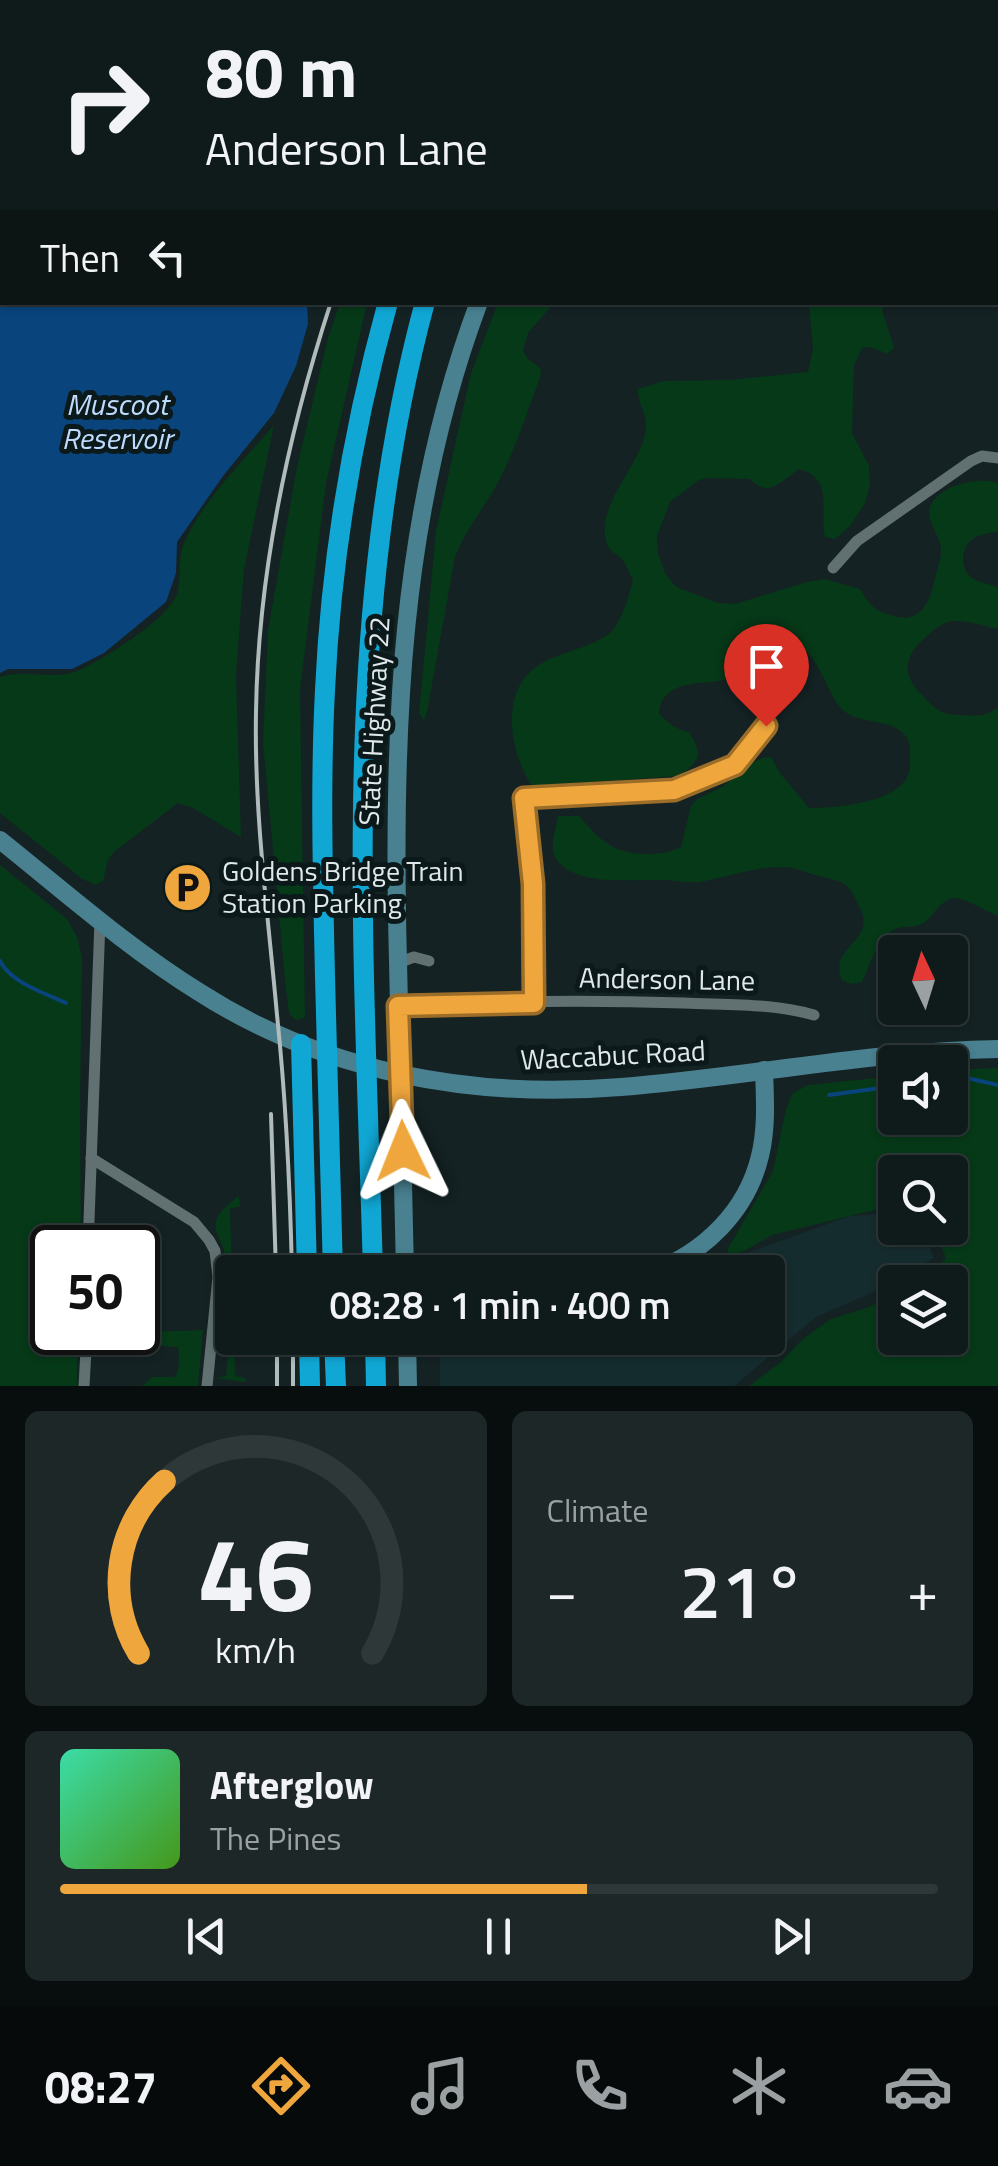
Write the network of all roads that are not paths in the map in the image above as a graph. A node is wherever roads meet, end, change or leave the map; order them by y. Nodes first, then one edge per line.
1 (387, 305) edge
2 (424, 305) edge
3 (478, 305) edge
4 (998, 458) edge
5 (833, 568) dead end
6 (766, 726) dead end
7 (0, 840) edge
8 (100, 920) junction
9 (429, 960) dead end
10 (398, 963) junction
11 (534, 1003) junction
12 (398, 1006) junction
13 (814, 1015) dead end
14 (300, 1044) junction
15 (998, 1049) edge
16 (764, 1070) junction
17 (92, 1158) junction
18 (89, 1225) edge
19 (306, 1255) edge
20 (333, 1255) edge
21 (373, 1255) edge
22 (406, 1255) edge
23 (685, 1255) edge
24 (86, 1355) edge
25 (309, 1355) edge
26 (335, 1355) edge
27 (375, 1355) edge
28 (407, 1355) edge
29 (84, 1386) edge
30 (207, 1386) edge
31 (310, 1386) edge
32 (336, 1386) edge
33 (376, 1386) edge
34 (408, 1386) edge

1 - 20 highway
2 - 21 highway
3 - 10 main road, State Highway 22
4 - 5 street
6 - 11 street
7 - 8 main road, Waccabuc Road
8 - 14 main road, Waccabuc Road
8 - 17 street
9 - 10 street
10 - 12 main road, State Highway 22
11 - 12 street, Anderson Lane
11 - 13 street, Anderson Lane
12 - 22 main road, State Highway 22
14 - 16 main road, Waccabuc Road
14 - 19 highway
15 - 16 main road, Waccabuc Road
16 - 23 main road
17 - 18 street
17 - 30 street
24 - 29 street
25 - 31 highway
26 - 32 highway
27 - 33 highway
28 - 34 main road

